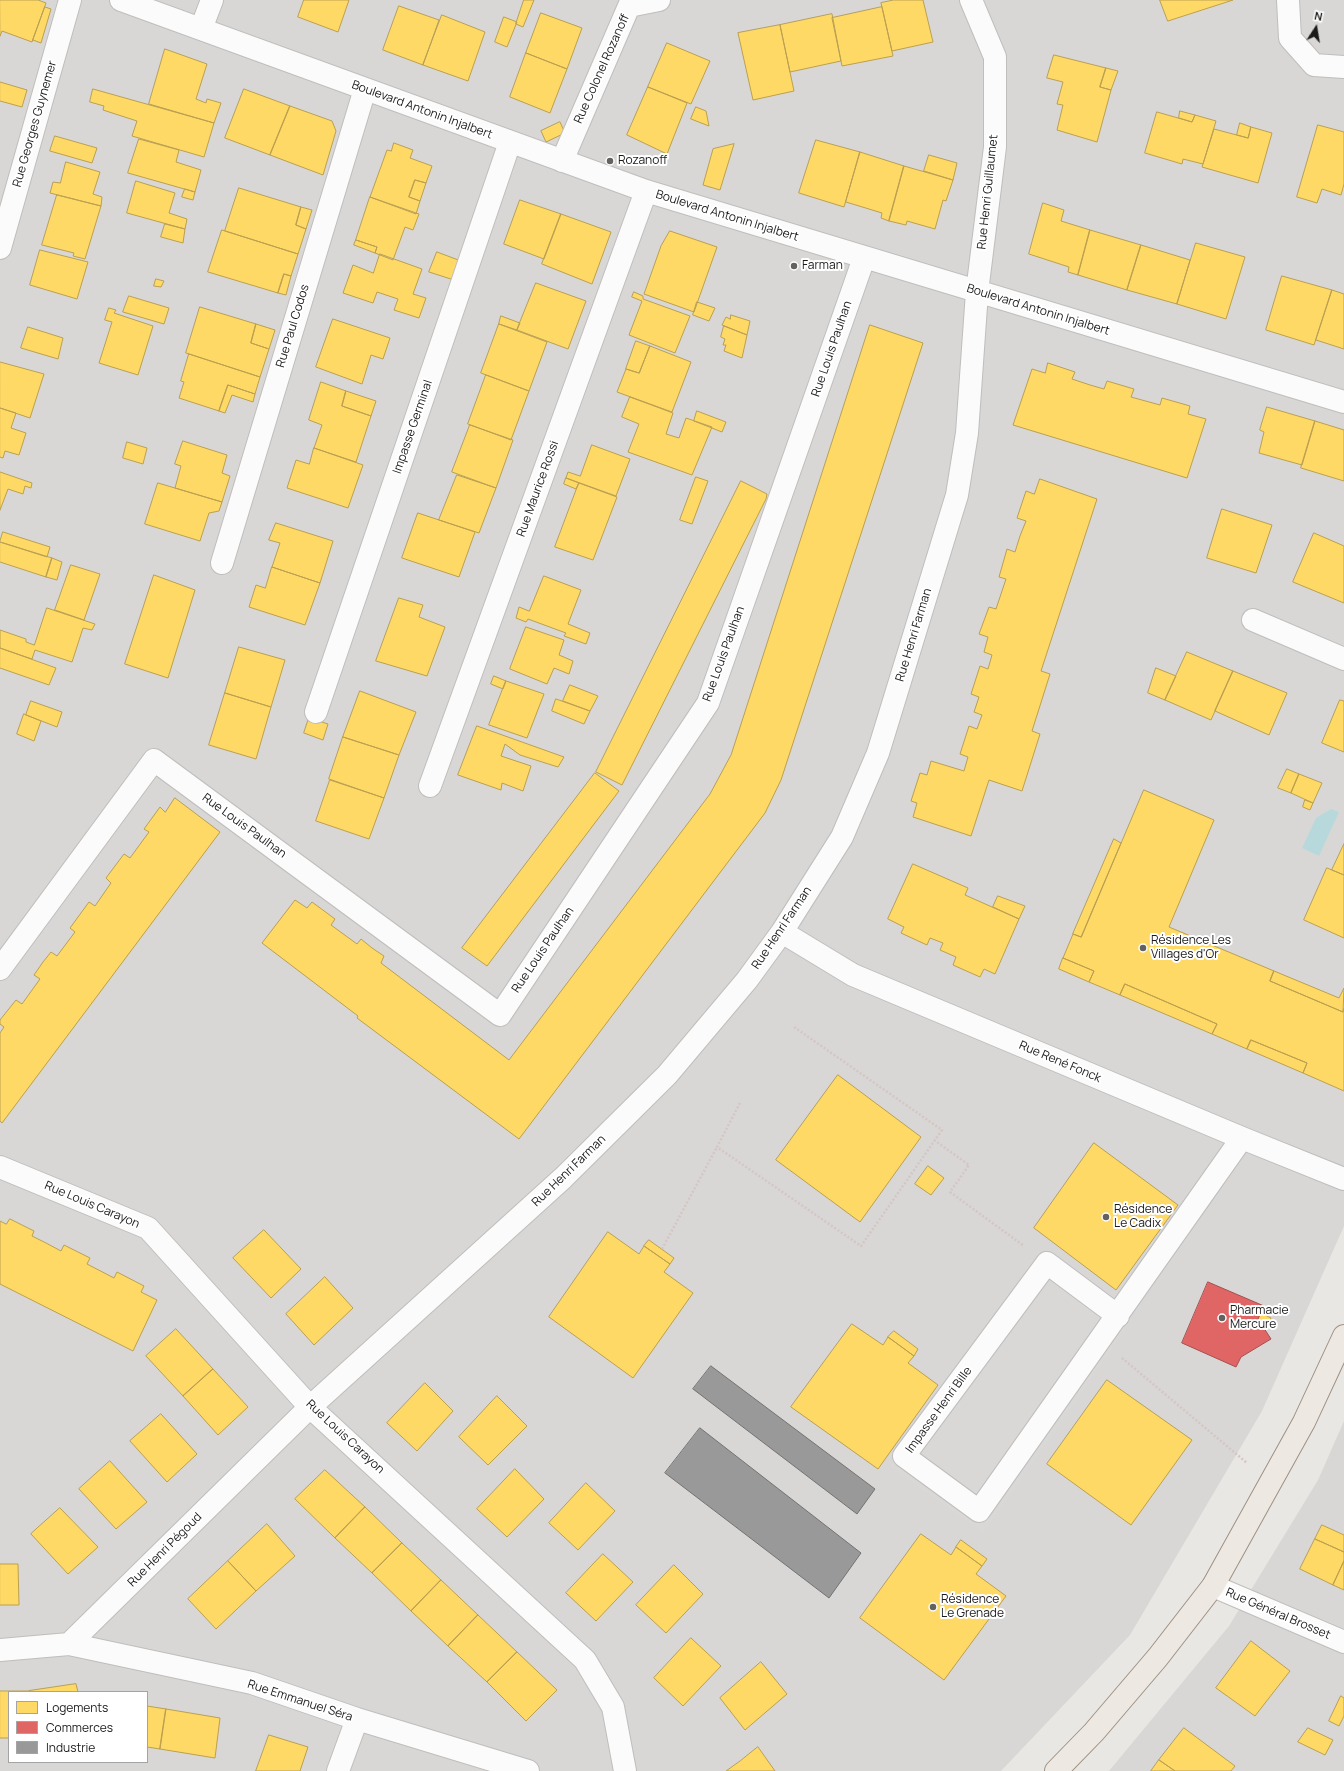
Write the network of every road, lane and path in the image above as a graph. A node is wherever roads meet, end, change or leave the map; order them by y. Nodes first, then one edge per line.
1 (70, 0) edge
2 (121, 0) edge
3 (212, 0) edge
4 (659, 0) edge
5 (971, 0) edge
6 (1288, 0) edge
7 (626, 3) edge
8 (201, 29) junction
9 (1344, 67) edge
10 (365, 89) junction
11 (510, 142) junction
12 (562, 161) junction
13 (646, 192) junction
14 (0, 248) edge
15 (864, 258) junction
16 (977, 292) junction
17 (1344, 402) edge
18 (222, 563) dead end
19 (1254, 620) dead end
20 (1344, 659) edge
21 (316, 712) dead end
22 (430, 786) dead end
23 (782, 932) junction
24 (0, 969) edge
25 (794, 1027) dead end
26 (740, 1103) dead end
27 (1242, 1138) junction
28 (934, 1140) junction
29 (717, 1147) junction
30 (0, 1167) edge
31 (1344, 1179) edge
32 (662, 1249) dead end
33 (1047, 1263) junction
34 (1118, 1316) junction
35 (1344, 1336) edge
36 (1100, 1340) junction
37 (310, 1407) junction
38 (1270, 1484) junction
39 (1213, 1586) junction
40 (1344, 1642) edge
41 (69, 1644) junction
42 (0, 1650) edge
43 (357, 1719) junction
44 (338, 1771) edge
45 (528, 1771) edge
46 (625, 1771) edge
47 (1056, 1771) edge

1 - 14 street, Rue Georges Guynemer
2 - 8 street, Boulevard Antonin Injalbert
3 - 8 street
4 - 7 street, Rue Colonel Rozanoff
5 - 16 street, Rue Henri Guillaumet
6 - 9 street
7 - 12 street, Rue Colonel Rozanoff
8 - 10 street, Boulevard Antonin Injalbert
10 - 11 street, Boulevard Antonin Injalbert
10 - 18 street, Rue Paul Codos
11 - 12 street, Boulevard Antonin Injalbert
11 - 21 street, Impasse Germinal
12 - 13 street, Boulevard Antonin Injalbert
13 - 15 street, Boulevard Antonin Injalbert
13 - 22 street, Rue Maurice Rossi
15 - 16 street, Boulevard Antonin Injalbert
15 - 24 street, Rue Louis Paulhan
16 - 17 street, Boulevard Antonin Injalbert
16 - 23 street, Rue Henri Farman
19 - 20 street
23 - 27 street, Rue René Fonck
23 - 37 street, Rue Henri Farman
25 - 28 path
26 - 29 path
27 - 31 street, Rue René Fonck
27 - 34 street, Impasse Henri Bille
28 - 29 path
28 - 33 path
29 - 32 path
30 - 37 street, Rue Louis Carayon
33 - 34 street
33 - 36 street, Impasse Henri Bille
34 - 36 street, Impasse Henri Bille
35 - 38 main road
36 - 38 path
37 - 41 street, Rue Henri Pégoud
37 - 46 street, Rue Louis Carayon
38 - 39 main road
39 - 40 street, Rue Général Brosset
39 - 47 main road
41 - 42 street
41 - 43 street, Rue Emmanuel Séra
43 - 44 street
43 - 45 street, Rue Emmanuel Séra

